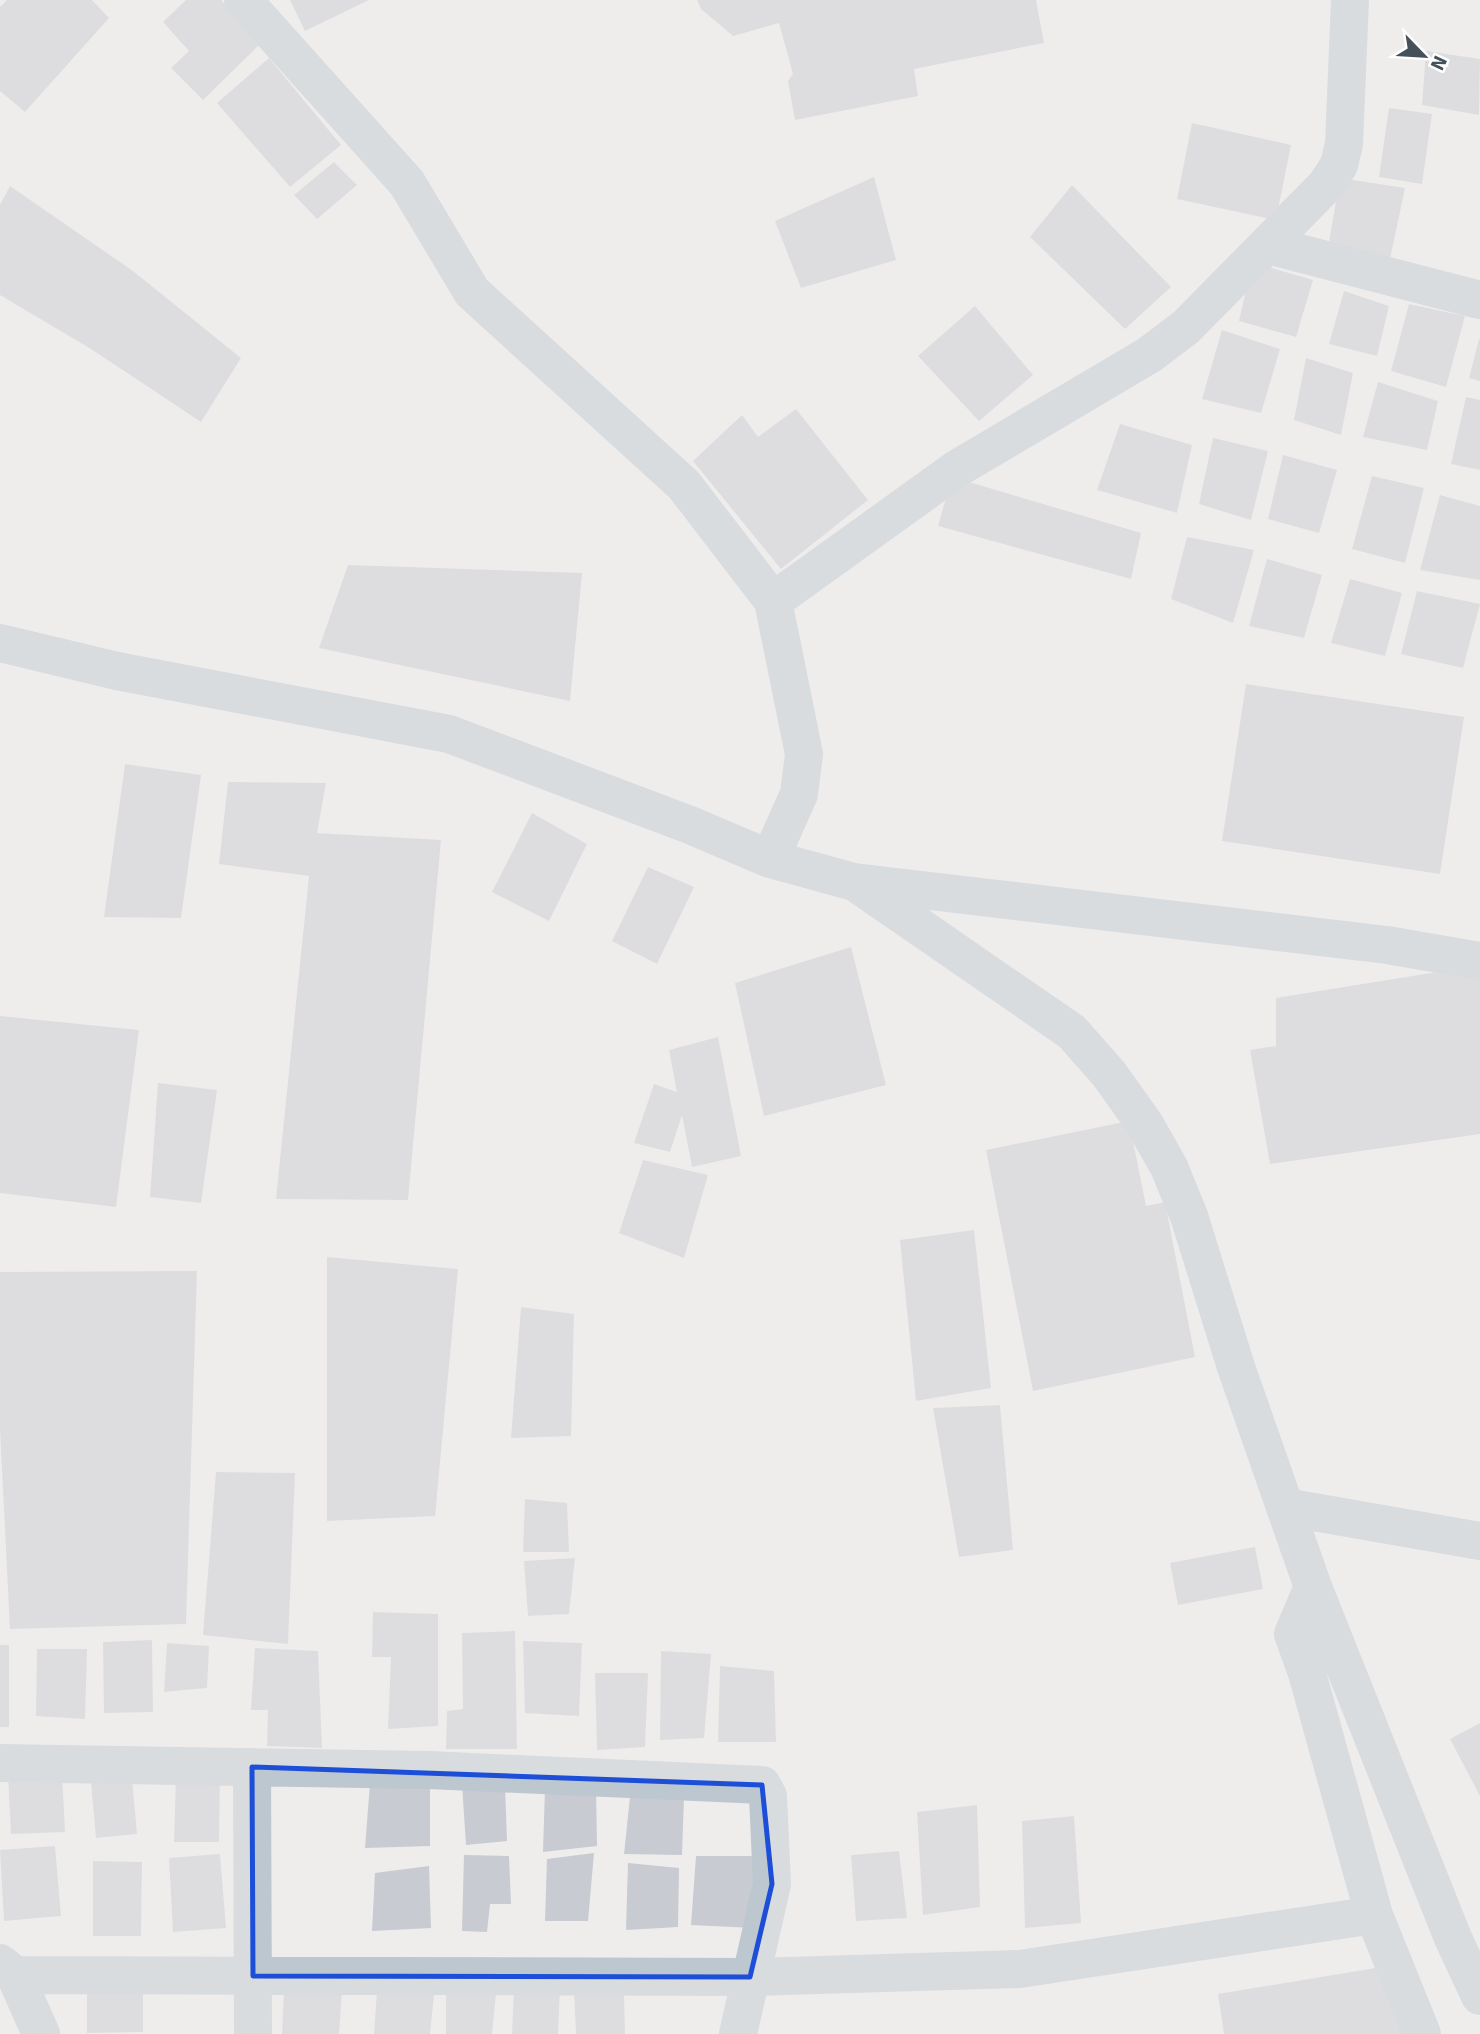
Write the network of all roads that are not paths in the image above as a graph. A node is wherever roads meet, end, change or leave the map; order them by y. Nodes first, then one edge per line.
1 (243, 0) edge
2 (1350, 0) edge
3 (1268, 245) junction
4 (1480, 300) edge
5 (773, 601) junction
6 (0, 643) edge
7 (770, 859) junction
8 (854, 882) junction
9 (1480, 961) edge
10 (1285, 1507) junction
11 (1480, 1541) edge
12 (1313, 1587) junction
13 (0, 1763) edge
14 (252, 1767) junction
15 (1374, 1915) junction
16 (7, 1969) edge
17 (253, 1976) junction
18 (750, 1977) junction
19 (1480, 1996) edge
20 (41, 2034) edge
21 (253, 2034) edge
22 (738, 2034) edge
23 (1422, 2034) edge

1 - 5 street
2 - 3 street
3 - 4 street
3 - 5 street
5 - 7 street
6 - 7 street
7 - 8 street
8 - 9 street
8 - 10 street
10 - 11 street
10 - 12 street
12 - 15 street
12 - 19 street
13 - 14 street
14 - 17 street
14 - 18 street
15 - 18 street
15 - 23 street
16 - 17 street
16 - 20 street
17 - 18 street
17 - 21 street
18 - 22 street

